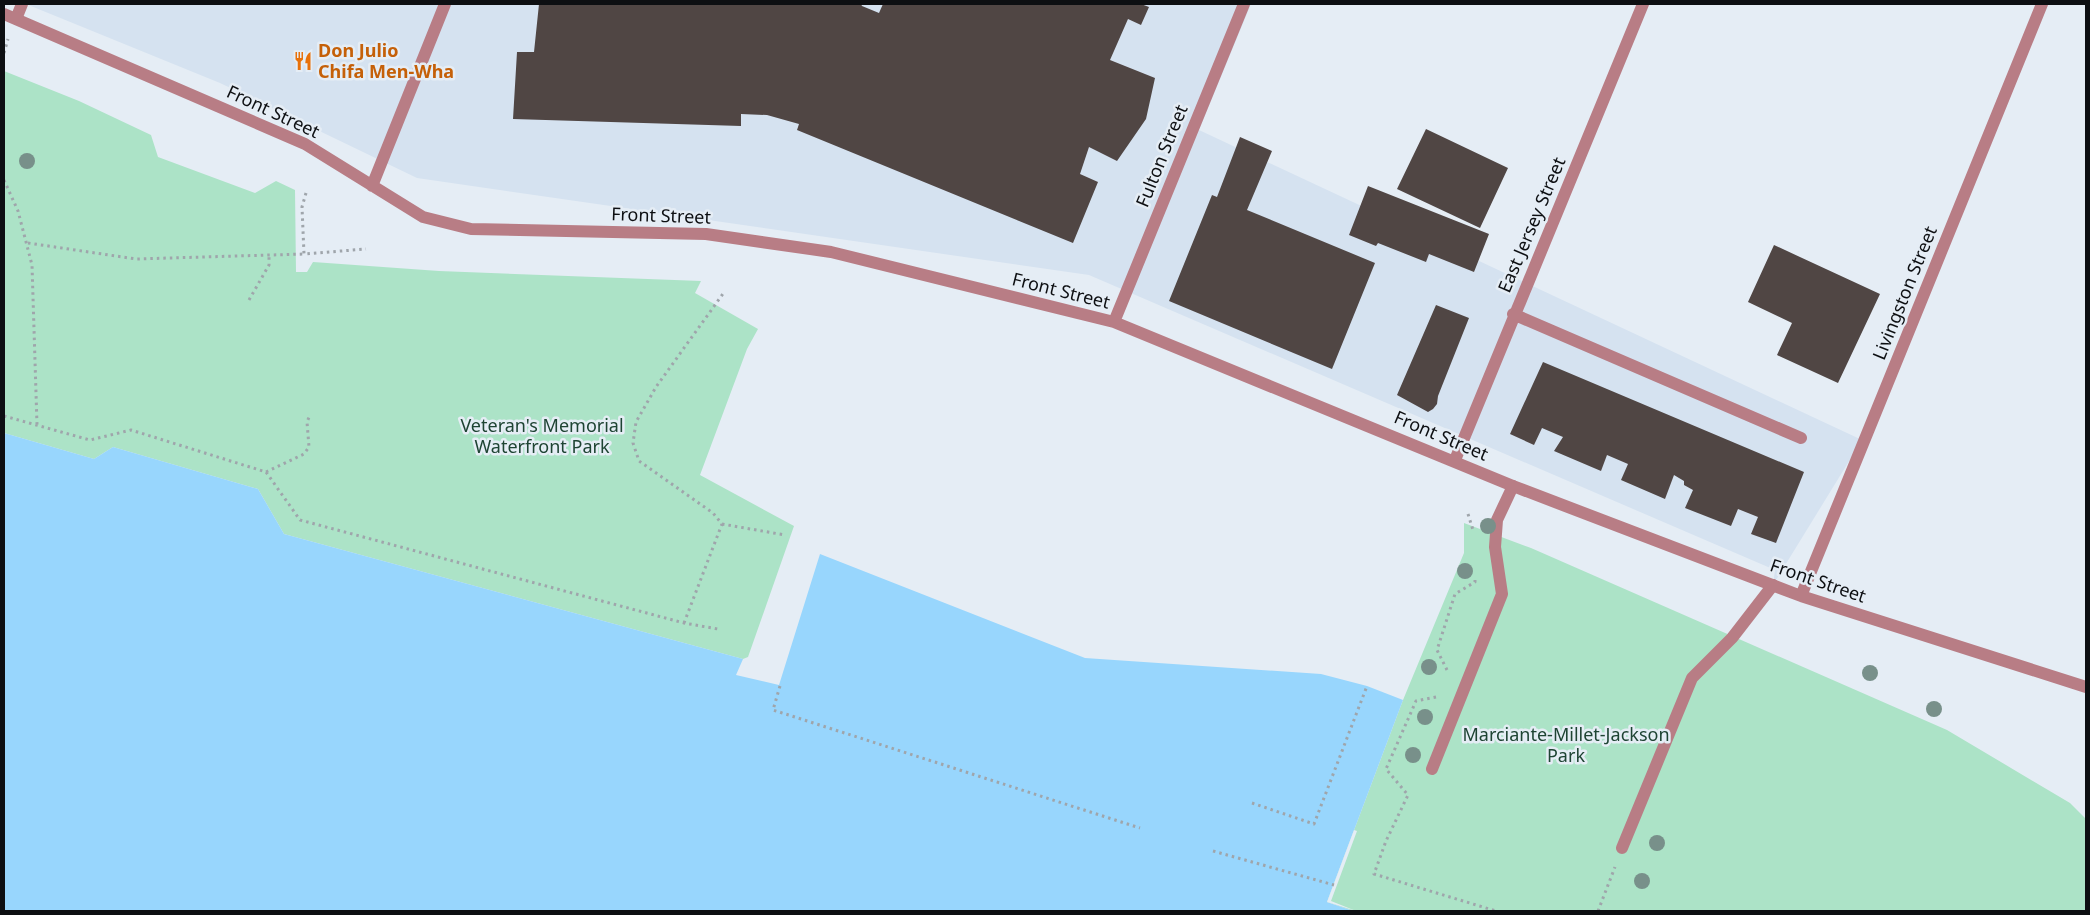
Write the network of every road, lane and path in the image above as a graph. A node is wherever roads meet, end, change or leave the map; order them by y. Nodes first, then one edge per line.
1 (22, 4) edge
2 (446, 4) edge
3 (1244, 4) edge
4 (1644, 4) edge
5 (2042, 4) edge
6 (10, 16) edge
7 (4, 180) edge
8 (372, 186) junction
9 (306, 193) dead end
10 (28, 243) junction
11 (366, 249) dead end
12 (304, 254) junction
13 (268, 255) junction
14 (725, 291) dead end
15 (249, 300) dead end
16 (1513, 314) junction
17 (1114, 322) junction
18 (310, 414) dead end
19 (4, 416) edge
20 (37, 425) junction
21 (1801, 438) dead end
22 (1455, 460) junction
23 (266, 472) junction
24 (1513, 486) junction
25 (1468, 514) dead end
26 (722, 524) junction
27 (784, 535) dead end
28 (1474, 537) dead end
29 (1475, 573) dead end
30 (1773, 585) junction
31 (1801, 596) junction
32 (684, 623) junction
33 (718, 629) dead end
34 (1444, 676) dead end
35 (780, 686) dead end
36 (1367, 686) dead end
37 (2086, 688) edge
38 (1438, 691) dead end
39 (1432, 769) dead end
40 (1252, 803) dead end
41 (1140, 828) dead end
42 (1622, 848) joint
43 (1213, 851) dead end
44 (1334, 885) dead end
45 (1496, 911) edge
46 (1598, 911) edge

1 - 6 street
2 - 8 street
3 - 17 street, Fulton Street
4 - 16 street, East Jersey Street
5 - 31 street, Livingston Street
6 - 8 street, Front Street
7 - 10 path
8 - 17 street, Front Street
9 - 12 path
10 - 13 path
10 - 20 path
11 - 12 path
12 - 13 path
13 - 15 path
14 - 26 path
16 - 21 street
16 - 22 street, East Jersey Street
17 - 22 street, Front Street
18 - 23 path
19 - 20 path
20 - 23 path
22 - 24 street, Front Street
23 - 32 path
24 - 30 street, Front Street
24 - 39 street
25 - 28 path
26 - 27 path
26 - 32 path
29 - 34 path
30 - 31 street, Front Street
30 - 42 street
31 - 37 street, Front Street
32 - 33 path
35 - 41 path
36 - 40 path
38 - 45 path
42 - 46 path
43 - 44 path

